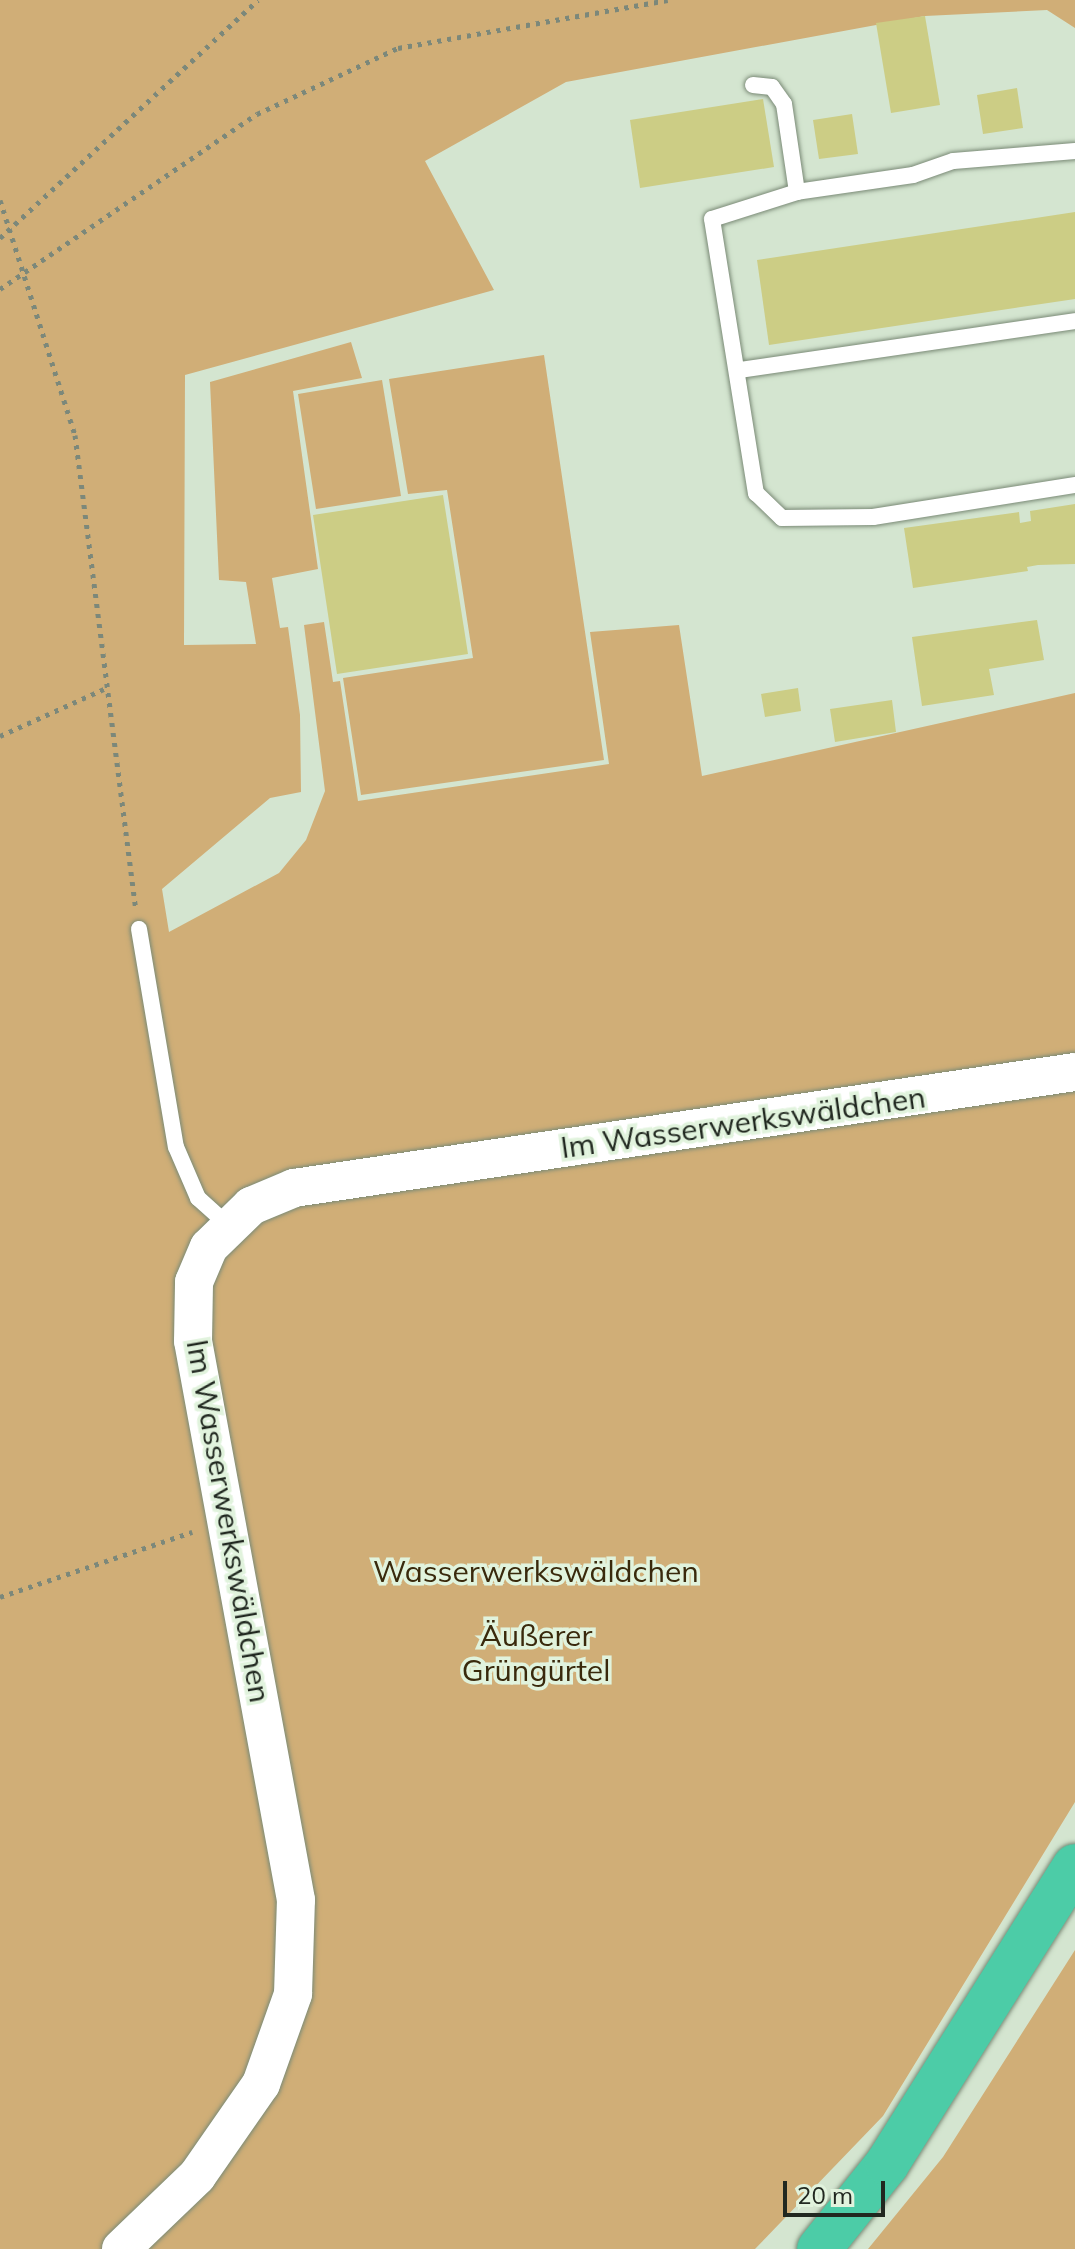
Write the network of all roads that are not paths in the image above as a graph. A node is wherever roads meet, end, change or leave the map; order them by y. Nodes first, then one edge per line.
1 (753, 85) dead end
2 (1075, 151) edge
3 (797, 192) junction
4 (1075, 321) edge
5 (740, 370) junction
6 (1075, 485) edge
7 (139, 929) road end
8 (1075, 1072) edge
9 (227, 1224) junction
10 (1075, 1866) edge
11 (121, 2249) edge
12 (819, 2249) edge

1 - 3 lane
2 - 3 lane
3 - 5 lane
4 - 5 lane
5 - 6 lane
7 - 9 lane
8 - 9 street, Im Wasserwerkswäldchen
9 - 11 street, Im Wasserwerkswäldchen
10 - 12 highway

